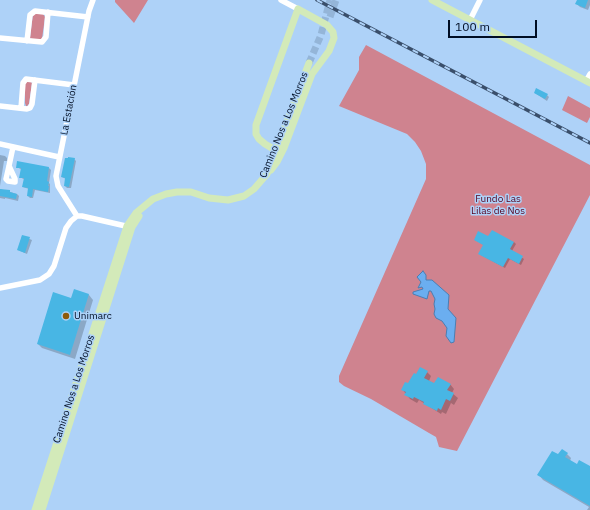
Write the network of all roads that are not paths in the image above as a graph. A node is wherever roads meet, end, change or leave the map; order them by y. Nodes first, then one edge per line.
1 (93, 0) edge
2 (281, 0) edge
3 (432, 0) edge
4 (480, 0) edge
5 (298, 9) junction
6 (48, 12) junction
7 (88, 17) junction
8 (470, 20) junction
9 (0, 38) edge
10 (27, 41) junction
11 (309, 63) tunnel mouth
12 (590, 74) edge
13 (35, 80) junction
14 (588, 82) edge
15 (74, 85) junction
16 (0, 106) edge
17 (21, 108) junction
18 (0, 144) edge
19 (13, 147) junction
20 (275, 150) junction
21 (59, 156) junction
22 (8, 166) dead end
23 (266, 174) junction
24 (77, 216) junction
25 (130, 227) junction
26 (0, 288) edge
27 (56, 452) junction
28 (35, 510) edge
29 (42, 510) edge

1 - 7 street, La Estación
2 - 5 street
3 - 8 main road
4 - 8 street
5 - 20 main road
5 - 23 main road
6 - 7 street
6 - 10 street
6 - 10 street
7 - 15 street, La Estación
8 - 14 main road
9 - 10 street
11 - 20 main road, Camino Nos a Los Morros
12 - 14 street
13 - 15 street
13 - 17 street
13 - 17 street
15 - 21 street, La Estación
16 - 17 street
18 - 19 street
19 - 21 street
19 - 22 street
20 - 23 main road, Camino Nos a Los Morros
21 - 24 street, La Estación
23 - 25 main road, Camino Nos a Los Morros
24 - 25 street
24 - 26 street
25 - 27 main road, Camino Nos a Los Morros
27 - 28 main road, Camino Nos a Los Morros
27 - 29 main road, Camino Nos a Los Morros

